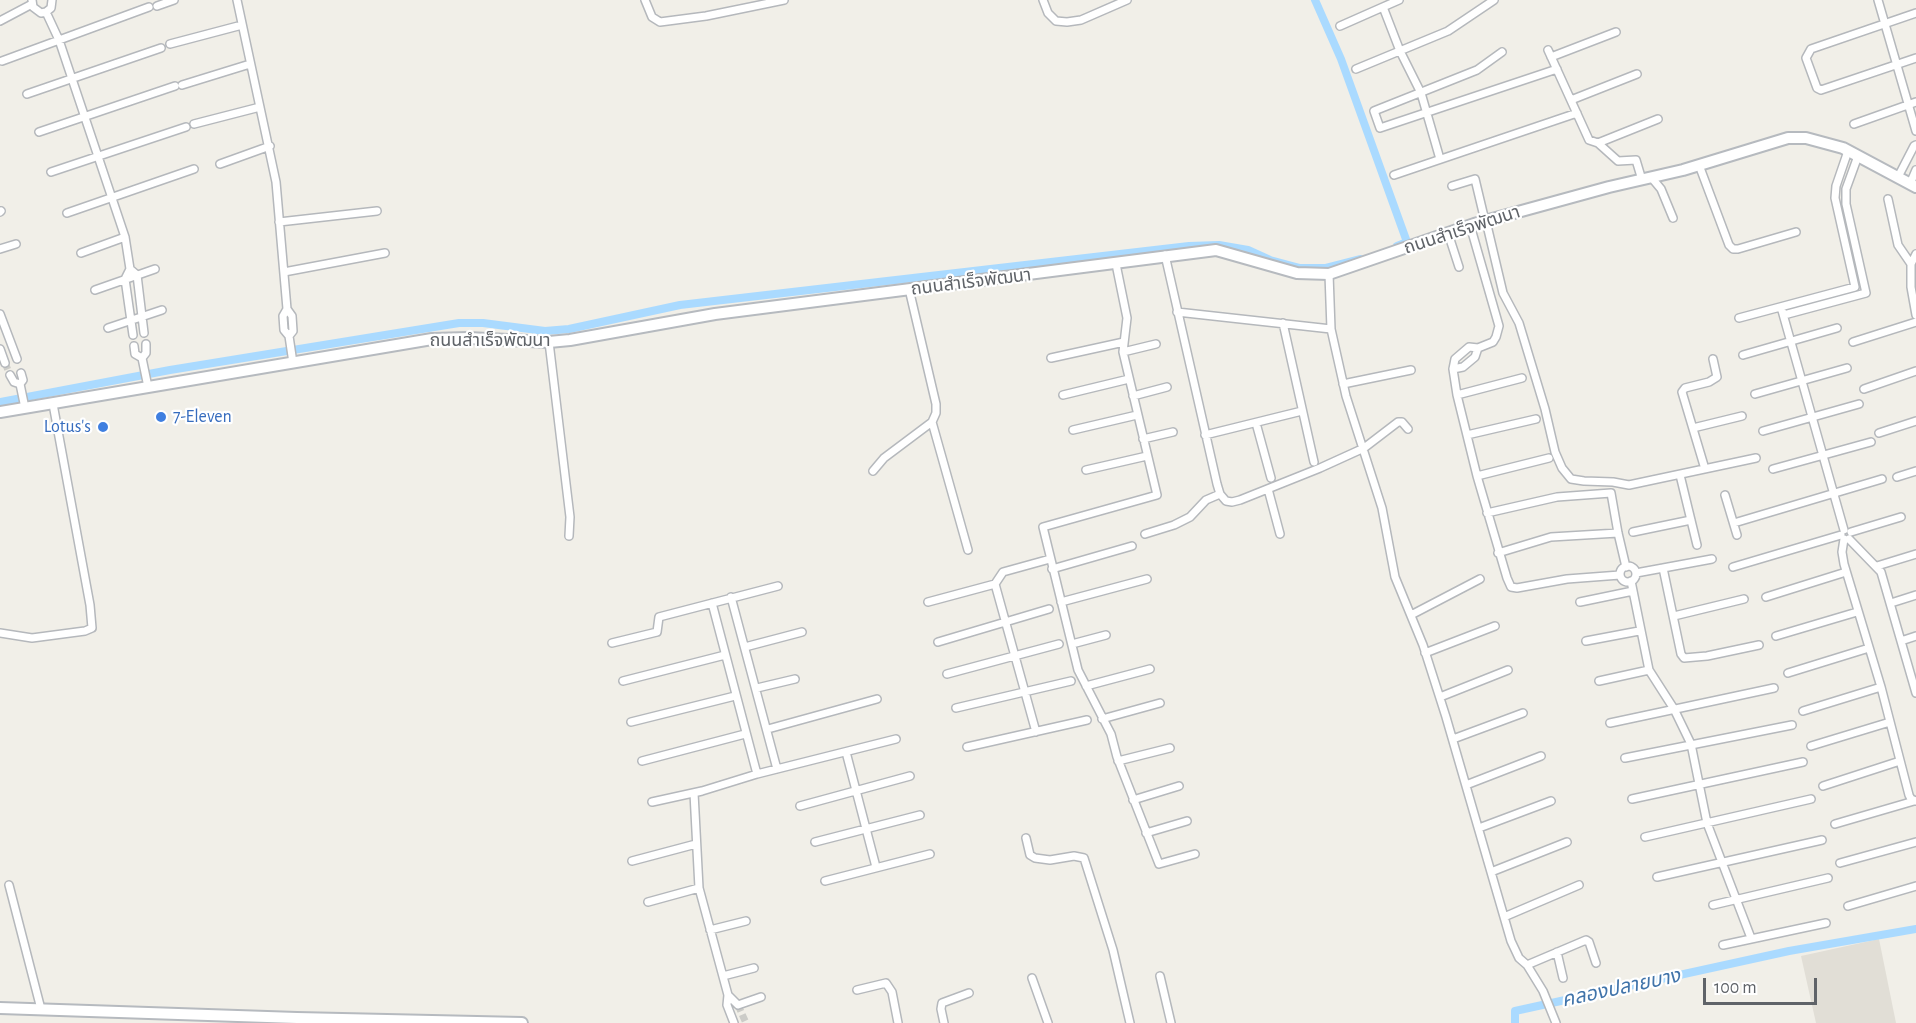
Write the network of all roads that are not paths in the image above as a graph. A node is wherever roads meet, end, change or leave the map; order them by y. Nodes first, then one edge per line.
1 (52, 0) edge
2 (174, 0) edge
3 (237, 0) edge
4 (645, 0) edge
5 (784, 0) edge
6 (1043, 0) edge
7 (1127, 0) edge
8 (1399, 0) edge
9 (1494, 0) edge
10 (1878, 0) edge
11 (32, 2) edge
12 (1383, 7) junction
13 (46, 12) junction
14 (1916, 13) edge
15 (0, 21) edge
16 (1884, 24) junction
17 (242, 25) junction
18 (1340, 26) dead end
19 (1616, 32) dead end
20 (59, 40) junction
21 (170, 44) dead end
22 (161, 48) dead end
23 (1400, 51) junction
24 (1502, 52) dead end
25 (1916, 58) edge
26 (2, 60) dead end
27 (250, 64) junction
28 (1896, 65) junction
29 (1356, 69) dead end
30 (1557, 69) junction
31 (1637, 74) dead end
32 (72, 80) junction
33 (1421, 93) junction
34 (27, 94) dead end
35 (1571, 100) junction
36 (1916, 102) edge
37 (1908, 105) junction
38 (260, 107) junction
39 (1426, 113) junction
40 (1577, 113) junction
41 (85, 118) junction
42 (1658, 119) dead end
43 (194, 124) dead end
44 (1854, 124) dead end
45 (186, 127) dead end
46 (1916, 131) edge
47 (39, 132) dead end
48 (1598, 143) junction
49 (270, 146) junction
50 (1915, 146) edge
51 (1853, 153) junction
52 (99, 156) junction
53 (1440, 159) junction
54 (220, 164) dead end
55 (1699, 165) junction
56 (194, 169) dead end
57 (1916, 170) edge
58 (51, 172) dead end
59 (1394, 175) dead end
60 (1898, 177) junction
61 (1646, 178) junction
62 (1913, 185) edge
63 (1452, 186) dead end
64 (113, 196) junction
65 (1888, 199) dead end
66 (377, 211) dead end
67 (67, 213) dead end
68 (1673, 218) dead end
69 (1485, 221) junction
70 (279, 222) junction
71 (1470, 225) junction
72 (1796, 232) dead end
73 (1448, 233) junction
74 (1853, 235) junction
75 (125, 237) junction
76 (1844, 238) junction
77 (16, 244) dead end
78 (0, 249) edge
79 (81, 253) dead end
80 (385, 254) dead end
81 (1916, 254) edge
82 (1165, 255) junction
83 (1116, 264) junction
84 (1911, 264) junction
85 (1459, 267) dead end
86 (130, 269) junction
87 (155, 269) dead end
88 (284, 272) junction
89 (1329, 274) junction
90 (137, 275) junction
91 (126, 279) junction
92 (1855, 287) junction
93 (909, 289) junction
94 (94, 290) dead end
95 (1866, 293) junction
96 (1781, 306) junction
97 (162, 310) dead end
98 (1177, 312) junction
99 (0, 314) edge
100 (1784, 315) junction
101 (1916, 315) edge
102 (142, 316) junction
103 (1739, 318) dead end
104 (131, 320) junction
105 (1916, 322) edge
106 (1283, 323) junction
107 (108, 328) dead end
108 (1837, 328) dead end
109 (1331, 329) junction
110 (144, 333) dead end
111 (133, 335) dead end
112 (1791, 340) junction
113 (549, 342) junction
114 (1124, 342) junction
115 (1853, 342) dead end
116 (146, 344) dead end
117 (1156, 344) dead end
118 (135, 346) dead end
119 (1478, 348) junction
120 (0, 349) edge
121 (1123, 352) junction
122 (1743, 355) dead end
123 (292, 358) junction
124 (1051, 358) dead end
125 (17, 359) dead end
126 (1713, 359) dead end
127 (142, 360) junction
128 (5, 363) dead end
129 (1847, 368) dead end
130 (1453, 369) junction
131 (1411, 370) dead end
132 (1916, 371) edge
133 (21, 373) tunnel mouth
134 (10, 375) tunnel mouth
135 (1522, 378) dead end
136 (1129, 379) junction
137 (1803, 380) junction
138 (147, 383) junction
139 (1343, 384) junction
140 (21, 386) junction
141 (1167, 387) dead end
142 (1864, 389) dead end
143 (1755, 394) dead end
144 (1063, 395) dead end
145 (1457, 395) junction
146 (1133, 396) junction
147 (24, 404) junction
148 (53, 404) junction
149 (1858, 404) dead end
150 (1302, 411) junction
151 (0, 412) edge
152 (1137, 415) junction
153 (1742, 416) dead end
154 (1813, 417) junction
155 (1536, 419) dead end
156 (1916, 421) edge
157 (932, 422) junction
158 (1256, 423) junction
159 (1693, 428) junction
160 (1073, 429) dead end
161 (1408, 429) dead end
162 (1763, 431) dead end
163 (1173, 432) dead end
164 (1879, 433) dead end
165 (1205, 435) junction
166 (1467, 435) junction
167 (1143, 439) junction
168 (1871, 442) dead end
169 (1364, 448) junction
170 (1148, 456) junction
171 (1823, 457) junction
172 (1549, 458) dead end
173 (1756, 458) dead end
174 (1314, 462) dead end
175 (1705, 469) junction
176 (1773, 469) dead end
177 (1086, 470) dead end
178 (873, 471) dead end
179 (1916, 471) edge
180 (1680, 475) junction
181 (1271, 477) dead end
182 (1477, 477) junction
183 (1897, 477) dead end
184 (1882, 479) dead end
185 (1268, 489) junction
186 (1834, 493) junction
187 (1220, 494) junction
188 (1725, 495) dead end
189 (1487, 513) junction
190 (1901, 517) dead end
191 (1691, 520) junction
192 (1734, 523) junction
193 (1633, 532) dead end
194 (1618, 533) junction
195 (1145, 534) dead end
196 (1280, 534) dead end
197 (1737, 535) dead end
198 (1846, 535) junction
199 (569, 536) dead end
200 (1697, 545) dead end
201 (1132, 546) dead end
202 (968, 550) dead end
203 (1498, 553) junction
204 (1916, 554) edge
205 (1050, 559) junction
206 (1712, 559) dead end
207 (1877, 566) junction
208 (1626, 567) junction
209 (1733, 567) dead end
210 (1663, 568) junction
211 (1052, 569) junction
212 (1846, 572) junction
213 (1636, 573) junction
214 (1620, 575) junction
215 (1147, 579) dead end
216 (1480, 579) dead end
217 (1631, 581) junction
218 (995, 584) junction
219 (778, 586) dead end
220 (1633, 591) junction
221 (1916, 595) edge
222 (731, 597) junction
223 (1766, 597) dead end
224 (1744, 600) dead end
225 (928, 602) dead end
226 (1061, 602) junction
227 (1580, 602) dead end
228 (712, 603) junction
229 (1891, 603) junction
230 (1049, 609) dead end
231 (1857, 612) junction
232 (1411, 615) junction
233 (1674, 616) junction
234 (1005, 621) junction
235 (1496, 626) dead end
236 (1639, 631) junction
237 (802, 632) dead end
238 (0, 633) edge
239 (1106, 635) dead end
240 (1776, 636) dead end
241 (1916, 636) edge
242 (1901, 640) junction
243 (1586, 641) dead end
244 (938, 642) dead end
245 (612, 643) dead end
246 (1059, 644) dead end
247 (1072, 644) junction
248 (1759, 645) dead end
249 (744, 647) junction
250 (1869, 648) junction
251 (1425, 653) junction
252 (724, 655) junction
253 (1014, 656) junction
254 (1150, 669) dead end
255 (1508, 670) dead end
256 (1649, 670) junction
257 (1788, 673) dead end
258 (947, 674) dead end
259 (795, 679) dead end
260 (1914, 679) edge
261 (623, 681) dead end
262 (1071, 681) dead end
263 (1599, 681) dead end
264 (1086, 686) junction
265 (1881, 687) junction
266 (757, 688) junction
267 (1774, 688) dead end
268 (1024, 691) junction
269 (1916, 693) edge
270 (735, 696) junction
271 (1440, 697) junction
272 (877, 699) dead end
273 (1160, 703) dead end
274 (956, 708) dead end
275 (1674, 709) junction
276 (1803, 711) dead end
277 (1523, 713) dead end
278 (1102, 719) junction
279 (1087, 720) dead end
280 (631, 722) dead end
281 (1890, 722) junction
282 (1610, 723) dead end
283 (1792, 725) dead end
284 (768, 729) junction
285 (1036, 732) junction
286 (745, 734) junction
287 (896, 739) dead end
288 (1453, 739) junction
289 (1691, 744) junction
290 (967, 747) dead end
291 (1810, 747) dead end
292 (1170, 748) dead end
293 (846, 752) junction
294 (1541, 756) dead end
295 (1625, 758) dead end
296 (642, 761) dead end
297 (1118, 761) junction
298 (1900, 761) junction
299 (1803, 762) dead end
300 (777, 769) junction
301 (757, 774) junction
302 (910, 776) dead end
303 (1466, 784) junction
304 (1700, 785) junction
305 (1179, 786) dead end
306 (1822, 786) dead end
307 (856, 790) junction
308 (694, 793) junction
309 (1632, 799) dead end
310 (1811, 799) dead end
311 (1133, 800) junction
312 (1551, 801) dead end
313 (1915, 801) edge
314 (652, 802) dead end
315 (800, 806) dead end
316 (920, 815) dead end
317 (1187, 821) dead end
318 (1707, 823) junction
319 (1835, 824) dead end
320 (1479, 828) junction
321 (866, 829) junction
322 (1146, 833) junction
323 (1645, 837) dead end
324 (1026, 838) dead end
325 (1822, 840) dead end
326 (815, 842) dead end
327 (1567, 842) dead end
328 (1916, 842) edge
329 (696, 844) junction
330 (930, 854) dead end
331 (1195, 854) dead end
332 (632, 861) dead end
333 (1722, 862) junction
334 (1840, 863) dead end
335 (876, 867) junction
336 (1491, 872) junction
337 (1657, 877) dead end
338 (1828, 878) dead end
339 (825, 881) dead end
340 (9, 885) dead end
341 (1579, 885) dead end
342 (1916, 885) edge
343 (699, 888) junction
344 (1737, 900) junction
345 (648, 902) dead end
346 (1713, 905) dead end
347 (1848, 906) dead end
348 (1504, 917) junction
349 (746, 921) dead end
350 (1827, 923) dead end
351 (710, 930) junction
352 (1751, 938) junction
353 (1723, 945) dead end
354 (1557, 952) junction
355 (1596, 963) dead end
356 (1527, 965) junction
357 (754, 968) dead end
358 (723, 976) junction
359 (1160, 976) dead end
360 (1032, 978) dead end
361 (1563, 978) dead end
362 (857, 990) dead end
363 (969, 993) dead end
364 (728, 995) junction
365 (761, 997) dead end
366 (0, 1008) edge
367 (41, 1009) junction
368 (522, 1023) edge
369 (734, 1023) edge
370 (898, 1023) edge
371 (944, 1023) edge
372 (1048, 1023) edge
373 (1130, 1023) edge
374 (1171, 1023) edge
375 (1556, 1023) edge

1 - 13 street
2 - 20 street
3 - 17 street
4 - 5 street
6 - 7 street
8 - 12 street
9 - 23 street
10 - 16 street
11 - 13 street
11 - 15 street
12 - 18 street
12 - 23 street
13 - 20 street
14 - 16 street
16 - 28 street
16 - 28 street
17 - 21 street
17 - 27 street
19 - 30 street
20 - 26 street
20 - 32 street
22 - 32 street
23 - 29 street
23 - 33 street
24 - 33 street
25 - 28 street
27 - 38 street
27 - 41 street
28 - 37 street
30 - 35 street
30 - 39 street
31 - 35 street
32 - 34 street
32 - 41 street
33 - 39 street
33 - 39 street
35 - 40 street
36 - 37 street
37 - 44 street
37 - 46 street
38 - 43 street
38 - 49 street
39 - 53 street
40 - 48 street
40 - 53 street
41 - 47 street
41 - 52 street
42 - 48 street
45 - 52 street
48 - 61 street
49 - 54 street
49 - 70 street
50 - 60 street
51 - 55 street, ถนนสำเร็จพัฒนา
51 - 60 street, ถนนสำเร็จพัฒนา
51 - 74 street
51 - 76 street
52 - 58 street
52 - 64 street
53 - 59 street
55 - 61 street, ถนนสำเร็จพัฒนา
55 - 72 street
56 - 64 street
57 - 62 street
60 - 62 street, ถนนสำเร็จพัฒนา
61 - 68 street
61 - 69 street, ถนนสำเร็จพัฒนา
63 - 69 street
64 - 67 street
64 - 75 street
65 - 84 street
66 - 70 street
69 - 71 street, ถนนสำเร็จพัฒนา
69 - 180 street
70 - 88 street
71 - 73 street, ถนนสำเร็จพัฒนา
71 - 119 street
73 - 85 street
73 - 89 street, ถนนสำเร็จพัฒนา
74 - 76 street
74 - 95 street
75 - 79 street
75 - 86 street
76 - 92 street
77 - 78 street
80 - 88 street
81 - 84 street
82 - 83 street, ถนนสำเร็จพัฒนา
82 - 89 street, ถนนสำเร็จพัฒนา
82 - 98 street
83 - 93 street, ถนนสำเร็จพัฒนา
83 - 114 street
84 - 101 street
86 - 90 street
86 - 91 street
87 - 90 street
88 - 123 street
89 - 109 street
90 - 91 street
90 - 102 street
91 - 94 street
91 - 104 street
92 - 95 street
92 - 96 street
93 - 113 street, ถนนสำเร็จพัฒนา
93 - 157 street
95 - 100 street
96 - 100 street
96 - 103 street
97 - 102 street
98 - 106 street
98 - 165 street
99 - 125 street
100 - 112 street
102 - 104 street
102 - 110 street
104 - 107 street
104 - 111 street
105 - 115 street
106 - 109 street
106 - 150 street
108 - 112 street
109 - 139 street
112 - 122 street
112 - 137 street
113 - 123 street, ถนนสำเร็จพัฒนา
113 - 199 street
114 - 121 street
114 - 124 street
116 - 127 street
117 - 121 street
118 - 127 street
119 - 130 street
119 - 130 street
120 - 128 street
121 - 136 street
123 - 138 street, ถนนสำเร็จพัฒนา
126 - 159 street
127 - 138 street
129 - 137 street
130 - 145 street
131 - 139 street
132 - 142 street
133 - 140 street
134 - 140 street
135 - 145 street
136 - 144 street
136 - 146 street
137 - 143 street
137 - 154 street
138 - 148 street, ถนนสำเร็จพัฒนา
139 - 169 street
140 - 147 street
141 - 146 street
145 - 166 street
146 - 152 street
147 - 148 street, ถนนสำเร็จพัฒนา
147 - 151 street, ถนนสำเร็จพัฒนา
148 - 238 street
149 - 154 street
150 - 158 street
150 - 174 street
152 - 160 street
152 - 167 street
153 - 159 street
154 - 162 street
154 - 171 street
155 - 166 street
156 - 164 street
157 - 178 street
157 - 202 street
158 - 165 street
158 - 181 street
159 - 175 street
161 - 169 street
163 - 167 street
165 - 187 street
166 - 182 street
167 - 170 street
168 - 171 street
169 - 185 street
169 - 232 street
170 - 177 street
170 - 205 street
171 - 176 street
171 - 186 street
172 - 182 street
173 - 175 street
175 - 180 street
179 - 183 street
180 - 191 street
182 - 189 street
184 - 186 street
185 - 187 street
185 - 196 street
186 - 192 street
186 - 198 street
187 - 195 street
188 - 192 street
189 - 194 street
189 - 203 street
190 - 198 street
191 - 193 street
191 - 200 street
192 - 197 street
194 - 203 street
194 - 208 street
198 - 207 street
198 - 209 street
198 - 212 street
201 - 211 street
203 - 214 street
204 - 207 street
205 - 211 street
205 - 218 street
206 - 210 street
207 - 229 street
208 - 213 street
208 - 214 street
210 - 213 street
210 - 233 street
211 - 226 street
212 - 223 street
212 - 231 street
213 - 217 street
214 - 217 street
215 - 226 street
216 - 232 street
217 - 220 street
218 - 225 street
218 - 234 street
219 - 222 street
220 - 227 street
220 - 236 street
221 - 229 street
222 - 228 street
222 - 249 street
224 - 233 street
226 - 247 street
228 - 245 street
228 - 252 street
229 - 242 street
230 - 234 street
231 - 240 street
231 - 250 street
232 - 251 street
233 - 248 street
234 - 244 street
234 - 253 street
235 - 251 street
236 - 243 street
236 - 256 street
237 - 249 street
239 - 247 street
241 - 242 street
242 - 260 street
246 - 253 street
247 - 264 street
249 - 266 street
250 - 257 street
250 - 265 street
251 - 271 street
252 - 261 street
252 - 270 street
253 - 258 street
253 - 268 street
254 - 264 street
255 - 271 street
256 - 263 street
256 - 275 street
259 - 266 street
260 - 269 street
262 - 268 street
264 - 278 street
265 - 276 street
265 - 281 street
266 - 284 street
267 - 275 street
268 - 274 street
268 - 285 street
270 - 280 street
270 - 286 street
271 - 288 street
272 - 284 street
273 - 278 street
275 - 282 street
275 - 289 street
277 - 288 street
278 - 297 street
279 - 285 street
281 - 291 street
281 - 298 street
283 - 289 street
284 - 300 street
285 - 290 street
286 - 296 street
286 - 301 street
287 - 293 street
288 - 303 street
289 - 295 street
289 - 304 street
292 - 297 street
293 - 300 street
293 - 307 street
294 - 303 street
297 - 311 street
298 - 306 street
298 - 313 street
299 - 304 street
300 - 301 street
301 - 308 street
302 - 307 street
303 - 320 street
304 - 309 street
304 - 318 street
305 - 311 street
307 - 315 street
307 - 321 street
308 - 314 street
308 - 329 street
310 - 318 street
311 - 322 street
312 - 320 street
313 - 319 street
316 - 321 street
317 - 322 street
318 - 323 street
318 - 333 street
320 - 336 street
321 - 326 street
321 - 335 street
322 - 331 street
324 - 373 street
325 - 333 street
327 - 336 street
328 - 334 street
329 - 332 street
329 - 343 street
330 - 335 street
333 - 337 street
333 - 344 street
335 - 339 street
336 - 348 street
338 - 344 street
340 - 367 street
341 - 348 street
342 - 347 street
343 - 345 street
343 - 351 street
344 - 346 street
344 - 352 street
348 - 356 street
349 - 351 street
350 - 352 street
351 - 358 street
352 - 353 street
354 - 355 street
354 - 356 street
354 - 361 street
356 - 375 street
357 - 358 street
358 - 364 street
359 - 374 street
360 - 372 street
362 - 370 street
363 - 371 street
364 - 365 street
364 - 369 street
366 - 367 street
367 - 368 street

